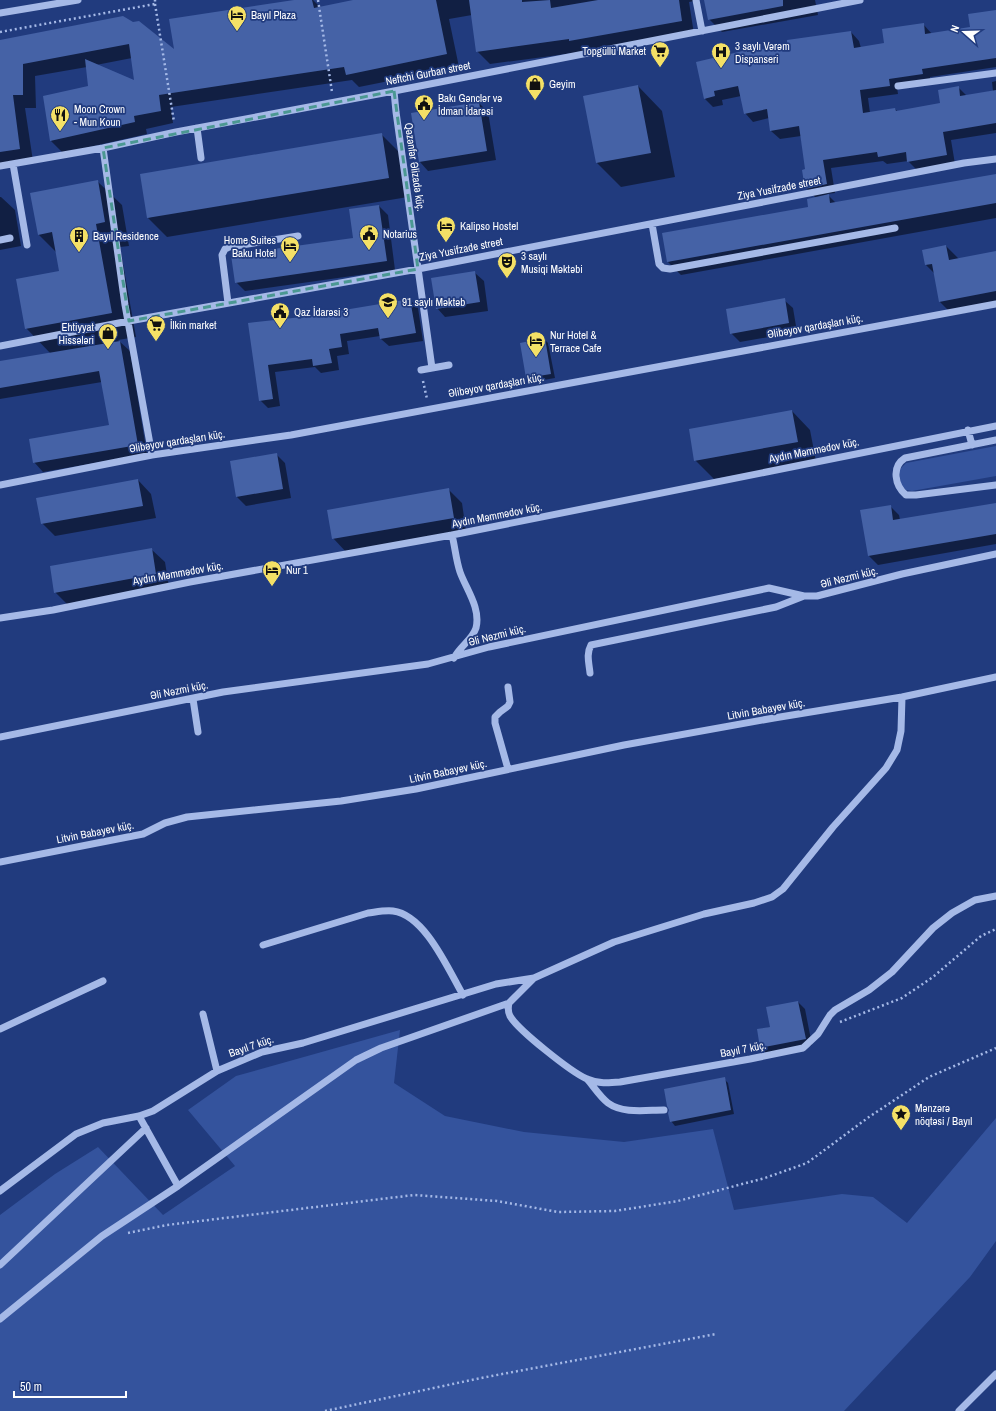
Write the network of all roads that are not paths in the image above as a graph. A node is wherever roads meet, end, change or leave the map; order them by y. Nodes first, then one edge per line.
1 (78, 0) edge
2 (696, 0) edge
3 (860, 0) edge
4 (0, 13) edge
5 (702, 31) junction
6 (996, 72) edge
7 (898, 86) dead end
8 (394, 91) junction
9 (197, 128) junction
10 (103, 148) junction
11 (201, 158) dead end
12 (996, 159) edge
13 (13, 164) junction
14 (0, 166) edge
15 (652, 224) junction
16 (895, 228) dead end
17 (298, 236) dead end
18 (10, 238) dead end
19 (0, 240) edge
20 (27, 245) dead end
21 (418, 269) junction
22 (228, 303) junction
23 (996, 304) edge
24 (129, 321) junction
25 (0, 346) edge
26 (449, 365) dead end
27 (432, 368) junction
28 (421, 370) road end
29 (996, 426) edge
30 (968, 430) junction
31 (996, 440) edge
32 (972, 445) junction
33 (152, 455) junction
34 (0, 485) edge
35 (996, 485) edge
36 (452, 535) junction
37 (996, 554) edge
38 (804, 596) junction
39 (0, 618) edge
40 (454, 658) junction
41 (590, 673) dead end
42 (996, 677) edge
43 (508, 687) dead end
44 (902, 697) junction
45 (193, 698) junction
46 (198, 732) dead end
47 (0, 737) edge
48 (508, 769) junction
49 (0, 862) edge
50 (996, 896) edge
51 (263, 944) dead end
52 (534, 978) junction
53 (103, 982) dead end
54 (463, 995) junction
55 (509, 1003) junction
56 (203, 1014) dead end
57 (0, 1029) edge
58 (217, 1071) junction
59 (587, 1079) junction
60 (664, 1110) dead end
61 (139, 1116) junction
62 (146, 1128) junction
63 (178, 1186) junction
64 (0, 1191) edge
65 (0, 1265) edge
66 (0, 1319) edge
67 (996, 1374) edge
68 (959, 1411) edge

1 - 4 street
2 - 5 street
3 - 5 street, Neftchi Gurban street
5 - 8 street, Neftchi Gurban street
6 - 7 street
8 - 9 street, Neftchi Gurban street
8 - 21 street, Qəzənfər Əlizadə küç.
9 - 10 street, Neftchi Gurban street
9 - 11 street
10 - 13 street, Neftchi Gurban street
10 - 24 street
12 - 15 street, Ziya Yusifzade street
13 - 14 street, Neftchi Gurban street
13 - 20 street
15 - 16 street
15 - 21 street, Ziya Yusifzade street
17 - 22 street
18 - 19 street
21 - 22 street, Ziya Yusifzade street
21 - 27 street, Qəzənfər Əlizadə küç.
22 - 24 street, Ziya Yusifzade street
23 - 33 street, Əlibəyov qardaşları küç.
24 - 25 street, Ziya Yusifzade street
24 - 33 street
26 - 27 street
27 - 28 street
29 - 30 street, Aydın Məmmədov küç.
30 - 32 street
30 - 36 street, Aydın Məmmədov küç.
31 - 32 street
32 - 35 street
33 - 34 street, Əlibəyov qardaşları küç.
36 - 39 street, Aydın Məmmədov küç.
36 - 40 street
37 - 38 street, Əli Nəzmi küç.
38 - 40 street, Əli Nəzmi küç.
38 - 41 street
40 - 45 street, Əli Nəzmi küç.
42 - 44 street, Litvin Babayev küç.
43 - 48 street
44 - 48 street, Litvin Babayev küç.
44 - 52 street, Bayıl 7 küç.
45 - 46 street
45 - 47 street, Əli Nəzmi küç.
48 - 49 street, Litvin Babayev küç.
50 - 59 street, Bayıl 7 küç.
51 - 54 street
52 - 54 street, Bayıl 7 küç.
52 - 55 street, Bayıl 7 küç.
53 - 57 street
54 - 58 street, Bayıl 7 küç.
55 - 59 street, Bayıl 7 küç.
55 - 63 street
56 - 58 street
58 - 61 street, Bayıl 7 küç.
59 - 60 street
61 - 62 street
61 - 64 street, Bayıl 7 küç.
62 - 63 street
62 - 65 street
63 - 66 street
67 - 68 street

